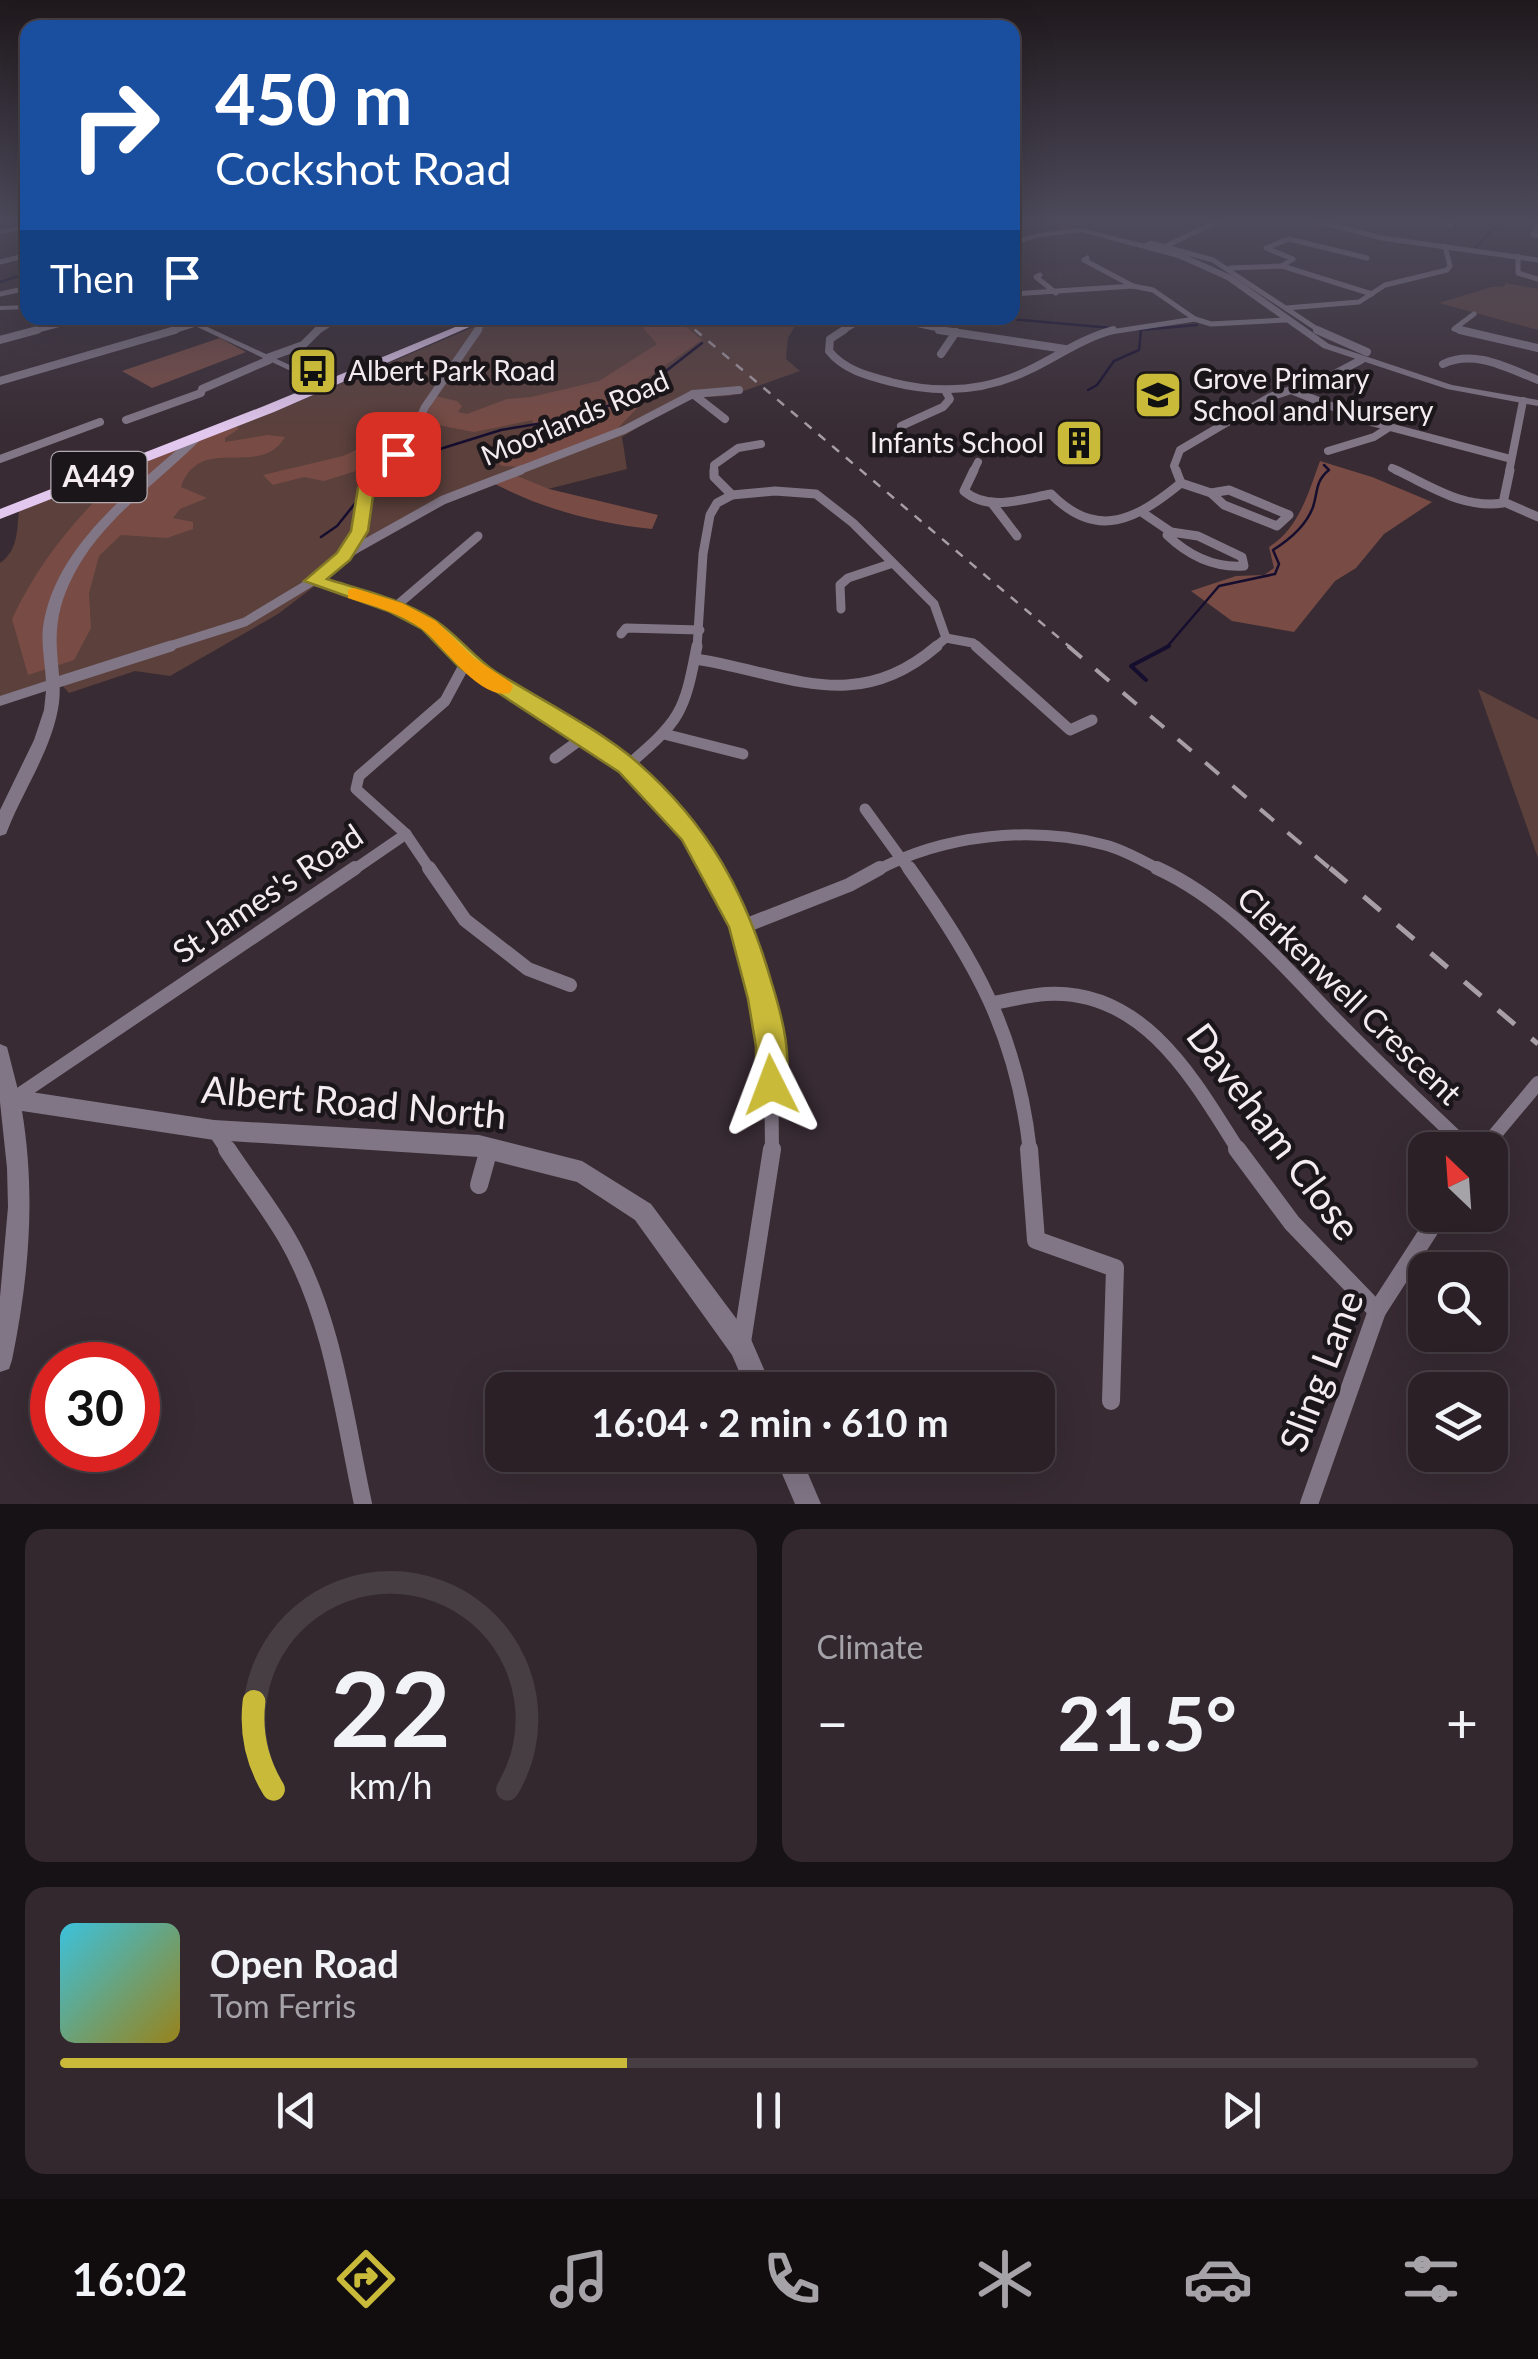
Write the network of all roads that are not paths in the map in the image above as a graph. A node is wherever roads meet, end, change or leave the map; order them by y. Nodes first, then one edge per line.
1 (1076, 291) edge
2 (1154, 291) edge
3 (1245, 291) edge
4 (1262, 291) edge
5 (1363, 291) edge
6 (1376, 291) edge
7 (1056, 293) joint
8 (1020, 294) edge
9 (1372, 294) junction
10 (1286, 308) junction
11 (1474, 314) dead end
12 (1195, 319) junction
13 (1286, 320) junction
14 (57, 325) edge
15 (192, 325) edge
16 (197, 325) edge
17 (329, 325) edge
18 (469, 325) edge
19 (480, 325) edge
20 (853, 325) edge
21 (922, 325) edge
22 (1444, 326) dead end
23 (1314, 329) junction
24 (1454, 329) junction
25 (1300, 331) junction
26 (956, 332) junction
27 (0, 340) edge
28 (1538, 348) edge
29 (1064, 349) junction
30 (941, 354) dead end
31 (1364, 356) junction
32 (268, 359) junction
33 (1443, 364) dead end
34 (1538, 380) edge
35 (0, 381) edge
36 (328, 385) junction
37 (739, 390) dead end
38 (1291, 390) junction
39 (946, 392) junction
40 (693, 394) junction
41 (1523, 400) junction
42 (1538, 403) edge
43 (716, 412) junction
44 (699, 418) dead end
45 (725, 419) dead end
46 (126, 420) dead end
47 (100, 422) dead end
48 (900, 426) dead end
49 (1388, 428) junction
50 (198, 437) junction
51 (761, 444) dead end
52 (1328, 451) dead end
53 (0, 459) edge
54 (1511, 459) junction
55 (978, 462) dead end
56 (1392, 468) dead end
57 (1180, 483) junction
58 (1063, 492) dead end
59 (1211, 493) junction
60 (1052, 494) junction
61 (732, 495) junction
62 (990, 502) junction
63 (1503, 502) junction
64 (0, 514) edge
65 (1143, 514) junction
66 (1538, 517) edge
67 (1171, 532) junction
68 (478, 536) dead end
69 (1017, 536) dead end
70 (343, 556) junction
71 (890, 564) junction
72 (313, 581) junction
73 (395, 607) junction
74 (841, 609) dead end
75 (700, 630) junction
76 (620, 634) dead end
77 (946, 638) junction
78 (696, 658) junction
79 (466, 662) junction
80 (55, 683) junction
81 (0, 700) edge
82 (1092, 720) dead end
83 (664, 734) junction
84 (584, 737) junction
85 (743, 754) dead end
86 (555, 758) dead end
87 (627, 766) junction
88 (865, 810) dead end
89 (0, 830) edge
90 (406, 834) junction
91 (901, 857) junction
92 (742, 927) junction
93 (570, 986) dead end
94 (993, 1003) junction
95 (0, 1054) edge
96 (1538, 1082) edge
97 (8, 1094) edge
98 (214, 1130) junction
99 (1451, 1132) edge
100 (1497, 1132) edge
101 (489, 1148) junction
102 (480, 1185) dead end
103 (1428, 1232) edge
104 (1376, 1310) junction
105 (741, 1346) junction
106 (0, 1360) edge
107 (752, 1372) edge
108 (1111, 1402) dead end
109 (794, 1472) edge
110 (364, 1504) edge
111 (808, 1504) edge
112 (1309, 1504) edge

1 - 7 street
2 - 12 street
3 - 13 street
4 - 10 street
5 - 9 street
6 - 9 street
7 - 8 street
9 - 10 street
10 - 23 street
11 - 24 street
12 - 13 street
12 - 29 street
13 - 25 street
14 - 27 street
15 - 35 street
16 - 32 street
17 - 32 street
18 - 36 highway, A449
19 - 70 street
20 - 39 street
21 - 26 street
22 - 24 street
23 - 25 street
23 - 31 street
24 - 28 street
25 - 31 street
26 - 29 street
26 - 30 street
29 - 39 street
31 - 38 street
31 - 41 street
32 - 36 street
32 - 46 street
33 - 34 street
36 - 50 highway, A449
37 - 40 street, Moorlands Road
38 - 49 street
38 - 57 street
39 - 48 street
40 - 43 street
40 - 70 street, Moorlands Road
41 - 42 street
41 - 54 street
43 - 44 street
43 - 45 street
47 - 53 street
49 - 52 street
49 - 54 street
50 - 64 highway, A449
50 - 80 street
51 - 61 street
54 - 63 street
55 - 62 street
56 - 63 street
57 - 59 street
57 - 65 street
58 - 60 street
59 - 59 street
60 - 62 street
60 - 65 street
61 - 71 street
61 - 75 street
62 - 69 street
63 - 66 street
65 - 67 street
67 - 67 street
68 - 73 street
70 - 72 street, Moorlands Road
71 - 74 street
71 - 77 street
72 - 73 street
72 - 80 street, Moorlands Road
73 - 79 street
75 - 76 street
75 - 78 street
77 - 78 street
77 - 82 street
78 - 83 street
79 - 84 street
79 - 90 street, St James's Road
80 - 81 street, Moorlands Road
80 - 89 street
83 - 85 street
83 - 87 street
84 - 86 street
84 - 87 street
87 - 92 street
88 - 91 street
90 - 93 street
90 - 97 street, St James's Road
91 - 92 street, Clerkenwell Crescent
91 - 94 street
91 - 99 street, Clerkenwell Crescent
92 - 105 street
94 - 104 street, Daveham Close
94 - 108 street
95 - 97 street
96 - 100 street
97 - 98 street, Albert Road North
97 - 106 street
98 - 101 street, Albert Road North
98 - 110 street
101 - 102 street
101 - 105 street, Albert Road North
103 - 104 street, Sling Lane
104 - 112 street, Sling Lane
105 - 107 street, Albert Road North
109 - 111 street

